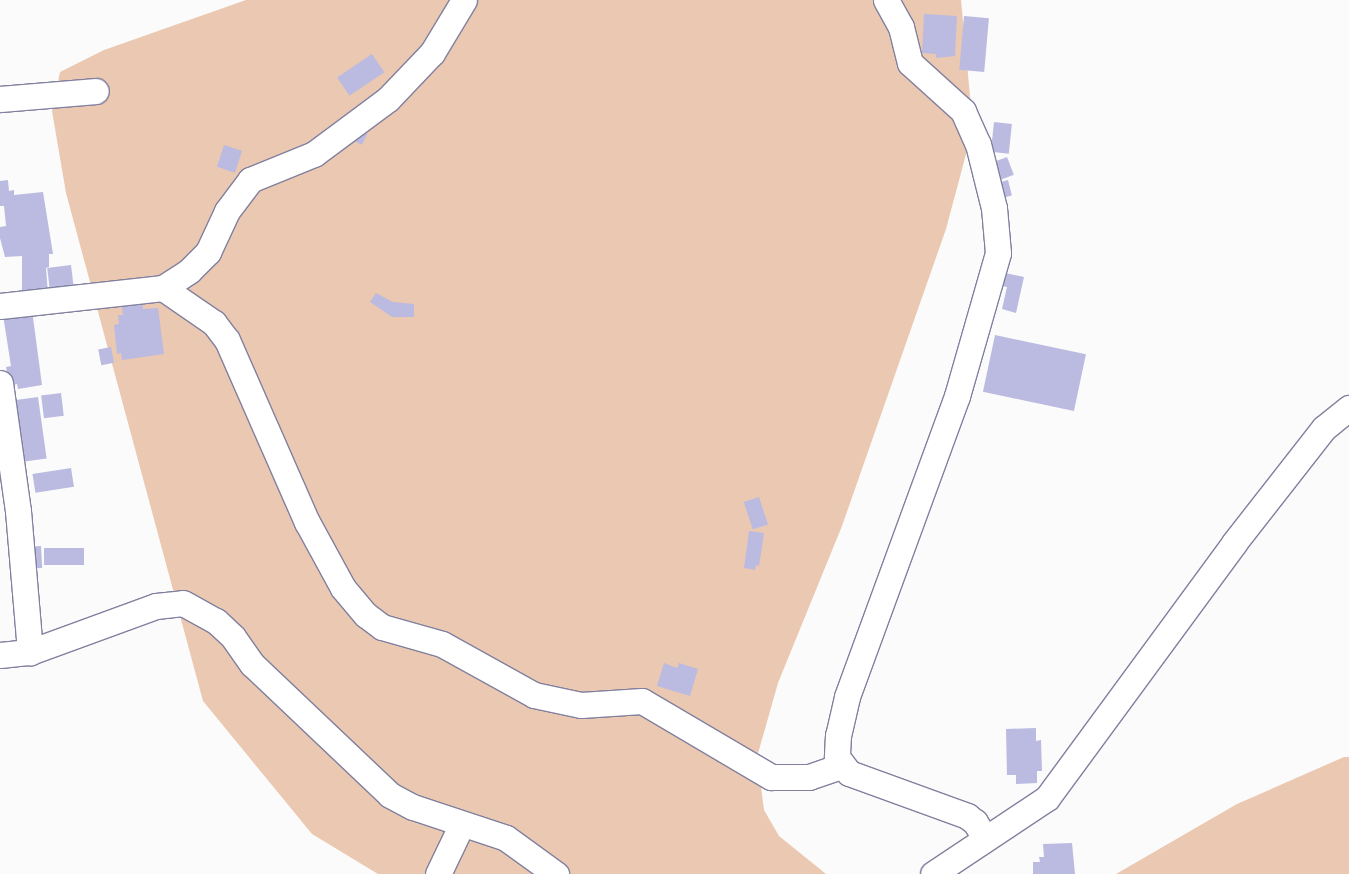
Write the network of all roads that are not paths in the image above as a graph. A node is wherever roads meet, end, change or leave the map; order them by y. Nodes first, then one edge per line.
1 (464, 0) edge
2 (886, 0) edge
3 (96, 91) dead end
4 (0, 99) edge
5 (163, 288) junction
6 (0, 306) edge
7 (0, 383) edge
8 (1349, 408) edge
9 (30, 652) junction
10 (0, 655) edge
11 (841, 766) junction
12 (462, 824) junction
13 (985, 838) junction
14 (438, 874) edge
15 (556, 874) edge
16 (933, 874) edge

1 - 5 street
2 - 11 street
3 - 4 street
5 - 6 street
5 - 11 street
7 - 9 street
8 - 13 street
9 - 10 street
9 - 12 street
11 - 13 street
12 - 14 street
12 - 15 street
13 - 16 street

